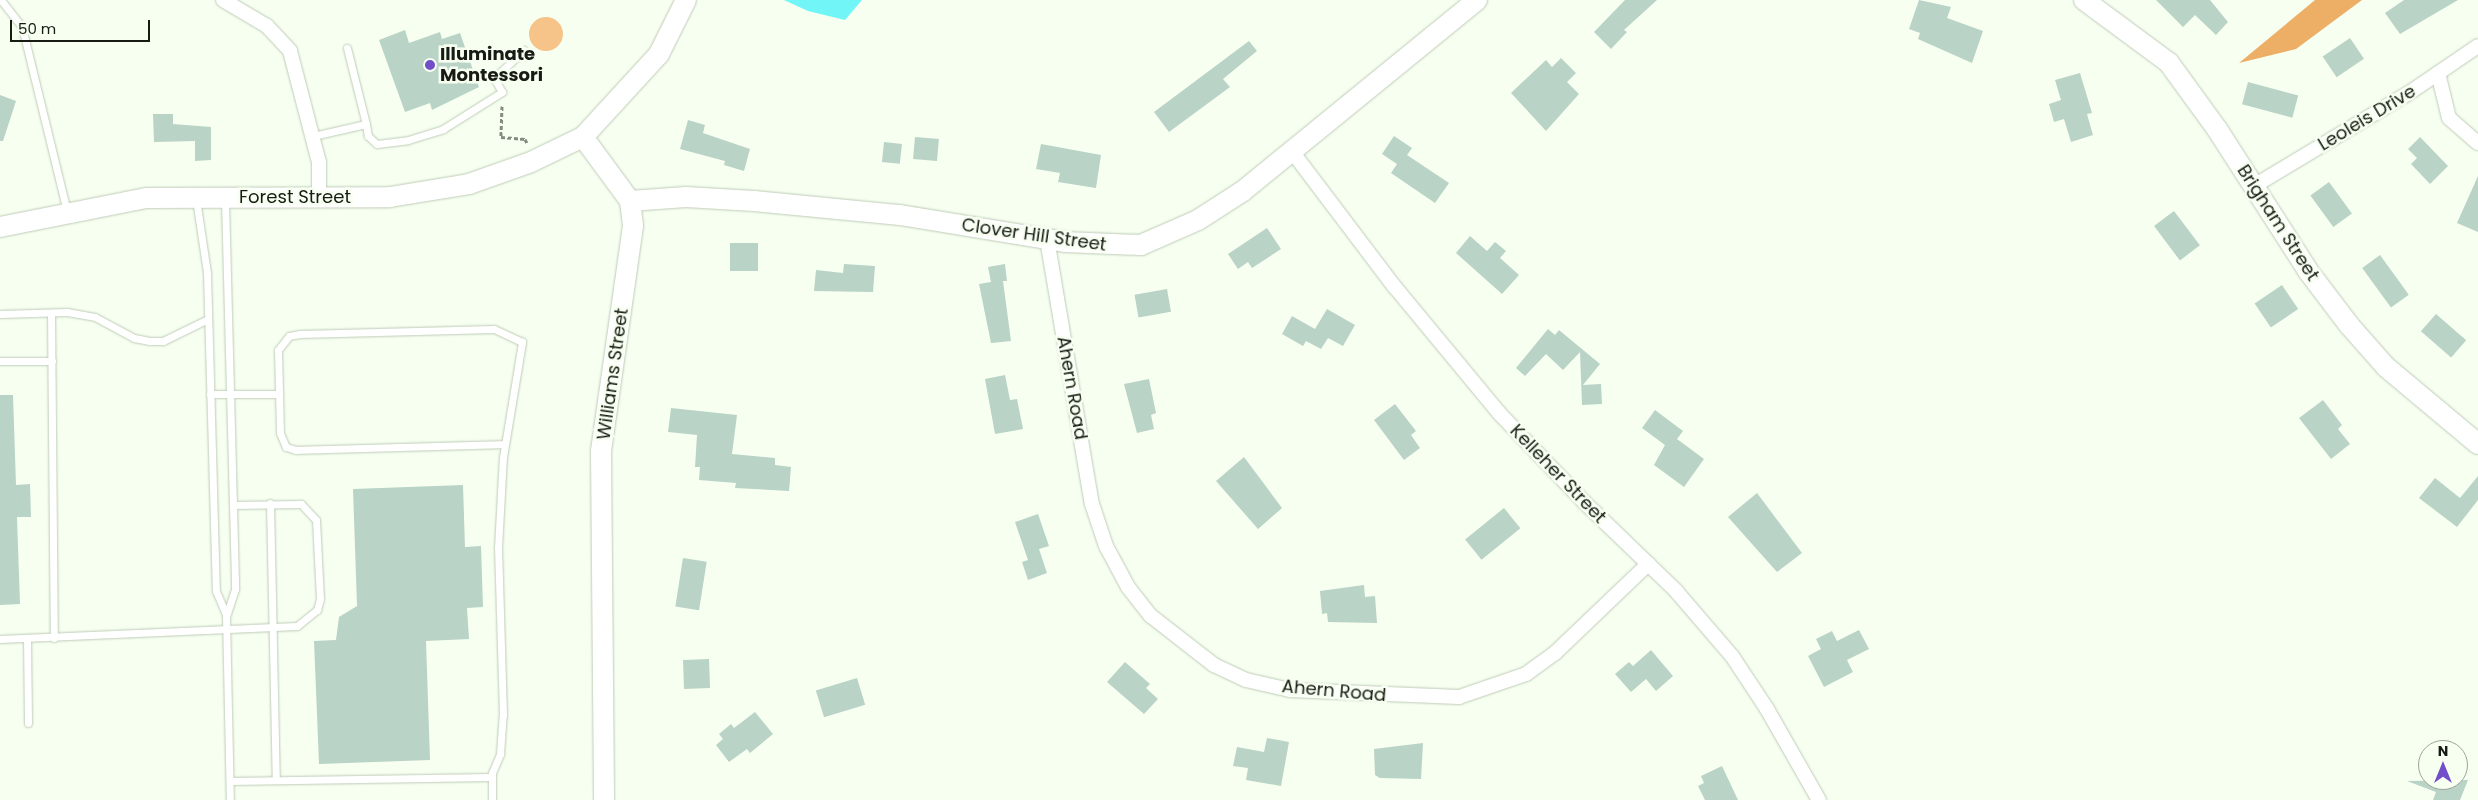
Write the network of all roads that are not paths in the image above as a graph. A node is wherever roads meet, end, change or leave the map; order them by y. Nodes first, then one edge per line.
1 (1, 0) edge
2 (223, 0) edge
3 (686, 0) edge
4 (1477, 0) edge
5 (2084, 0) edge
6 (2478, 46) edge
7 (348, 48) dead end
8 (524, 50) dead end
9 (2438, 73) junction
10 (366, 124) junction
11 (313, 136) junction
12 (583, 137) junction
13 (2478, 143) edge
14 (1291, 150) junction
15 (2254, 186) junction
16 (195, 196) junction
17 (225, 196) junction
18 (320, 196) junction
19 (630, 202) junction
20 (67, 212) junction
21 (0, 228) edge
22 (1047, 239) junction
23 (51, 313) junction
24 (0, 314) edge
25 (206, 320) junction
26 (0, 361) edge
27 (52, 361) junction
28 (210, 394) junction
29 (279, 394) junction
30 (230, 395) junction
31 (505, 444) junction
32 (2478, 444) edge
33 (270, 503) junction
34 (233, 504) junction
35 (1648, 564) junction
36 (226, 616) junction
37 (272, 630) junction
38 (226, 631) junction
39 (54, 638) junction
40 (0, 639) edge
41 (27, 639) junction
42 (28, 723) dead end
43 (492, 777) junction
44 (276, 780) junction
45 (230, 781) junction
46 (230, 800) edge
47 (492, 800) edge
48 (604, 800) edge
49 (1819, 800) edge

1 - 20 lane
2 - 11 street
3 - 12 street
4 - 14 street, Clover Hill Street
5 - 15 street, Brigham Street
6 - 9 street, Leoleis Drive
7 - 10 lane
8 - 10 lane
9 - 13 street
9 - 15 street, Leoleis Drive
10 - 11 lane
11 - 18 street
12 - 18 street, Forest Street
12 - 19 street, Williams Street
14 - 22 street, Clover Hill Street
14 - 35 street, Kelleher Street
15 - 32 street, Brigham Street
16 - 17 street, Forest Street
16 - 20 street, Forest Street
16 - 25 lane
17 - 18 street, Forest Street
17 - 30 lane
19 - 22 street, Clover Hill Street
19 - 48 street, Williams Street
20 - 21 street, Forest Street
22 - 35 street, Ahern Road
23 - 24 lane
23 - 25 lane
23 - 27 lane
25 - 28 lane
26 - 27 lane
27 - 39 lane
28 - 30 lane
28 - 36 lane
29 - 30 lane
29 - 31 lane
29 - 31 lane
30 - 34 lane
31 - 43 lane
33 - 34 lane
33 - 37 lane
33 - 37 lane
34 - 36 lane
35 - 49 street, Kelleher Street
36 - 38 lane
37 - 38 lane
37 - 44 lane
38 - 39 lane
38 - 45 lane
39 - 41 lane
40 - 41 lane
41 - 42 lane
43 - 44 lane
43 - 47 lane
44 - 45 lane
45 - 46 lane

